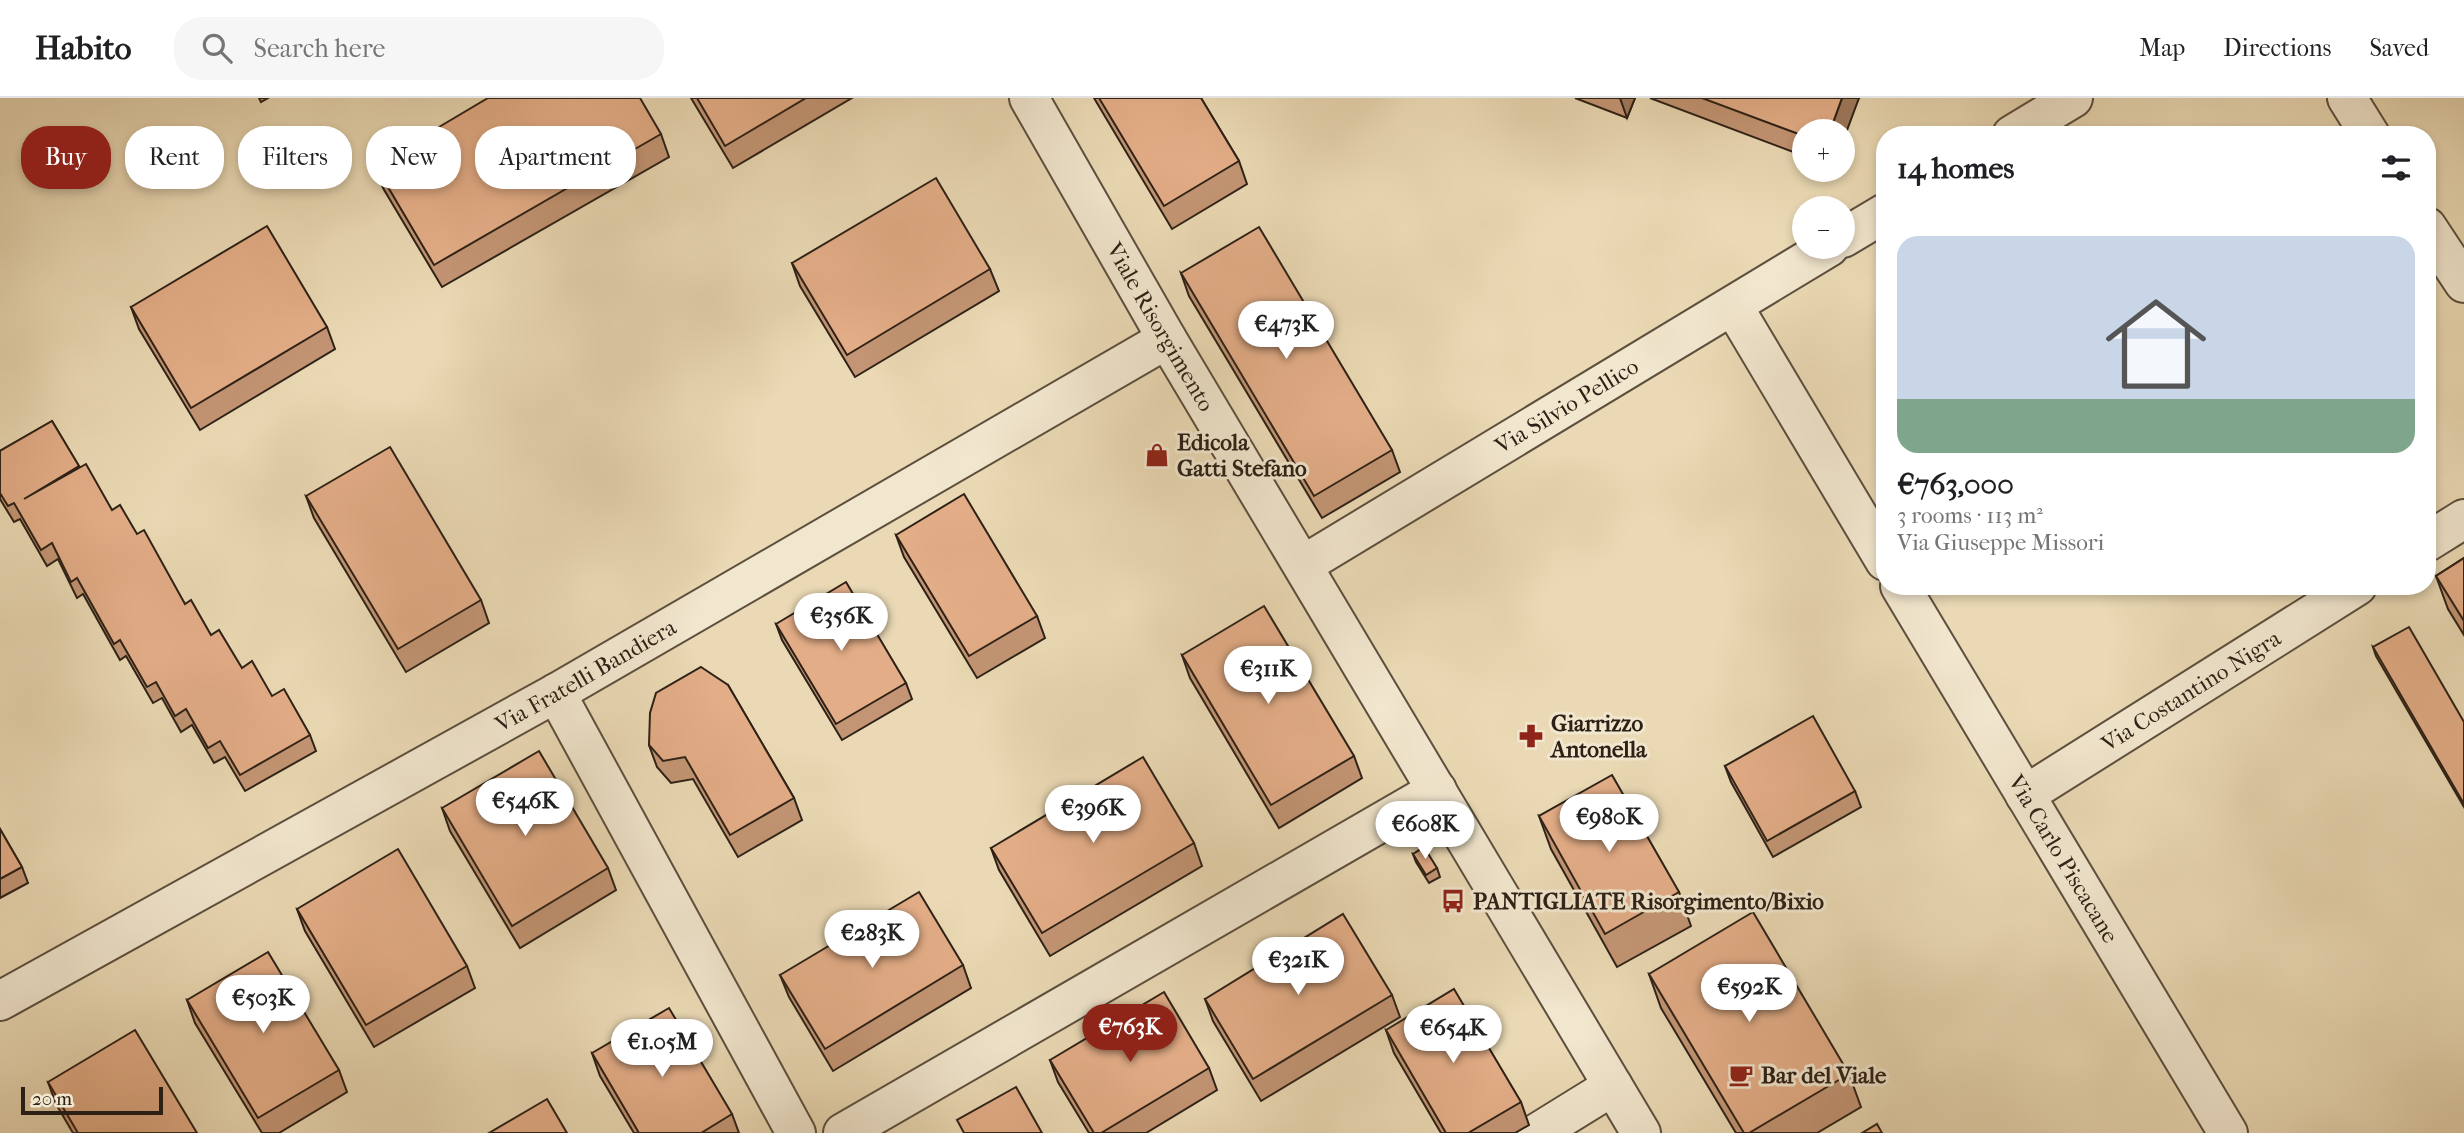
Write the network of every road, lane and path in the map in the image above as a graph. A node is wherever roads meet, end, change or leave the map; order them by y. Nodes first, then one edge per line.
1 (1029, 98) edge
2 (2073, 98) edge
3 (2347, 98) edge
4 (2027, 126) edge
5 (2364, 126) edge
6 (1876, 218) edge
7 (1855, 231) edge
8 (2436, 241) edge
9 (1809, 259) edge
10 (2464, 283) edge
11 (1733, 306) junction
12 (1167, 339) junction
13 (2464, 519) edge
14 (2436, 536) edge
15 (1876, 546) edge
16 (1303, 565) junction
17 (1905, 595) edge
18 (2343, 595) edge
19 (556, 693) junction
20 (1437, 790) junction
21 (2025, 795) junction
22 (0, 1001) edge
23 (1613, 1086) junction
24 (796, 1133) edge
25 (843, 1133) edge
26 (1537, 1133) edge
27 (1641, 1133) edge
28 (2228, 1133) edge

1 - 12 street, Viale Risorgimento
2 - 4 street
3 - 5 street
6 - 7 street
8 - 10 street
9 - 11 street, Via Silvio Pellico
11 - 15 street
11 - 16 street, Via Silvio Pellico
12 - 16 street, Viale Risorgimento
12 - 19 street, Via Fratelli Bandiera
13 - 14 street
16 - 20 street, Viale Risorgimento
17 - 21 street, Via Carlo Piscacane
18 - 21 street, Via Costantino Nigra
19 - 22 street, Via Fratelli Bandiera
19 - 24 street
20 - 23 street, Viale Risorgimento
20 - 25 street
21 - 28 street, Via Carlo Piscacane
23 - 26 street
23 - 27 street, Viale Risorgimento

